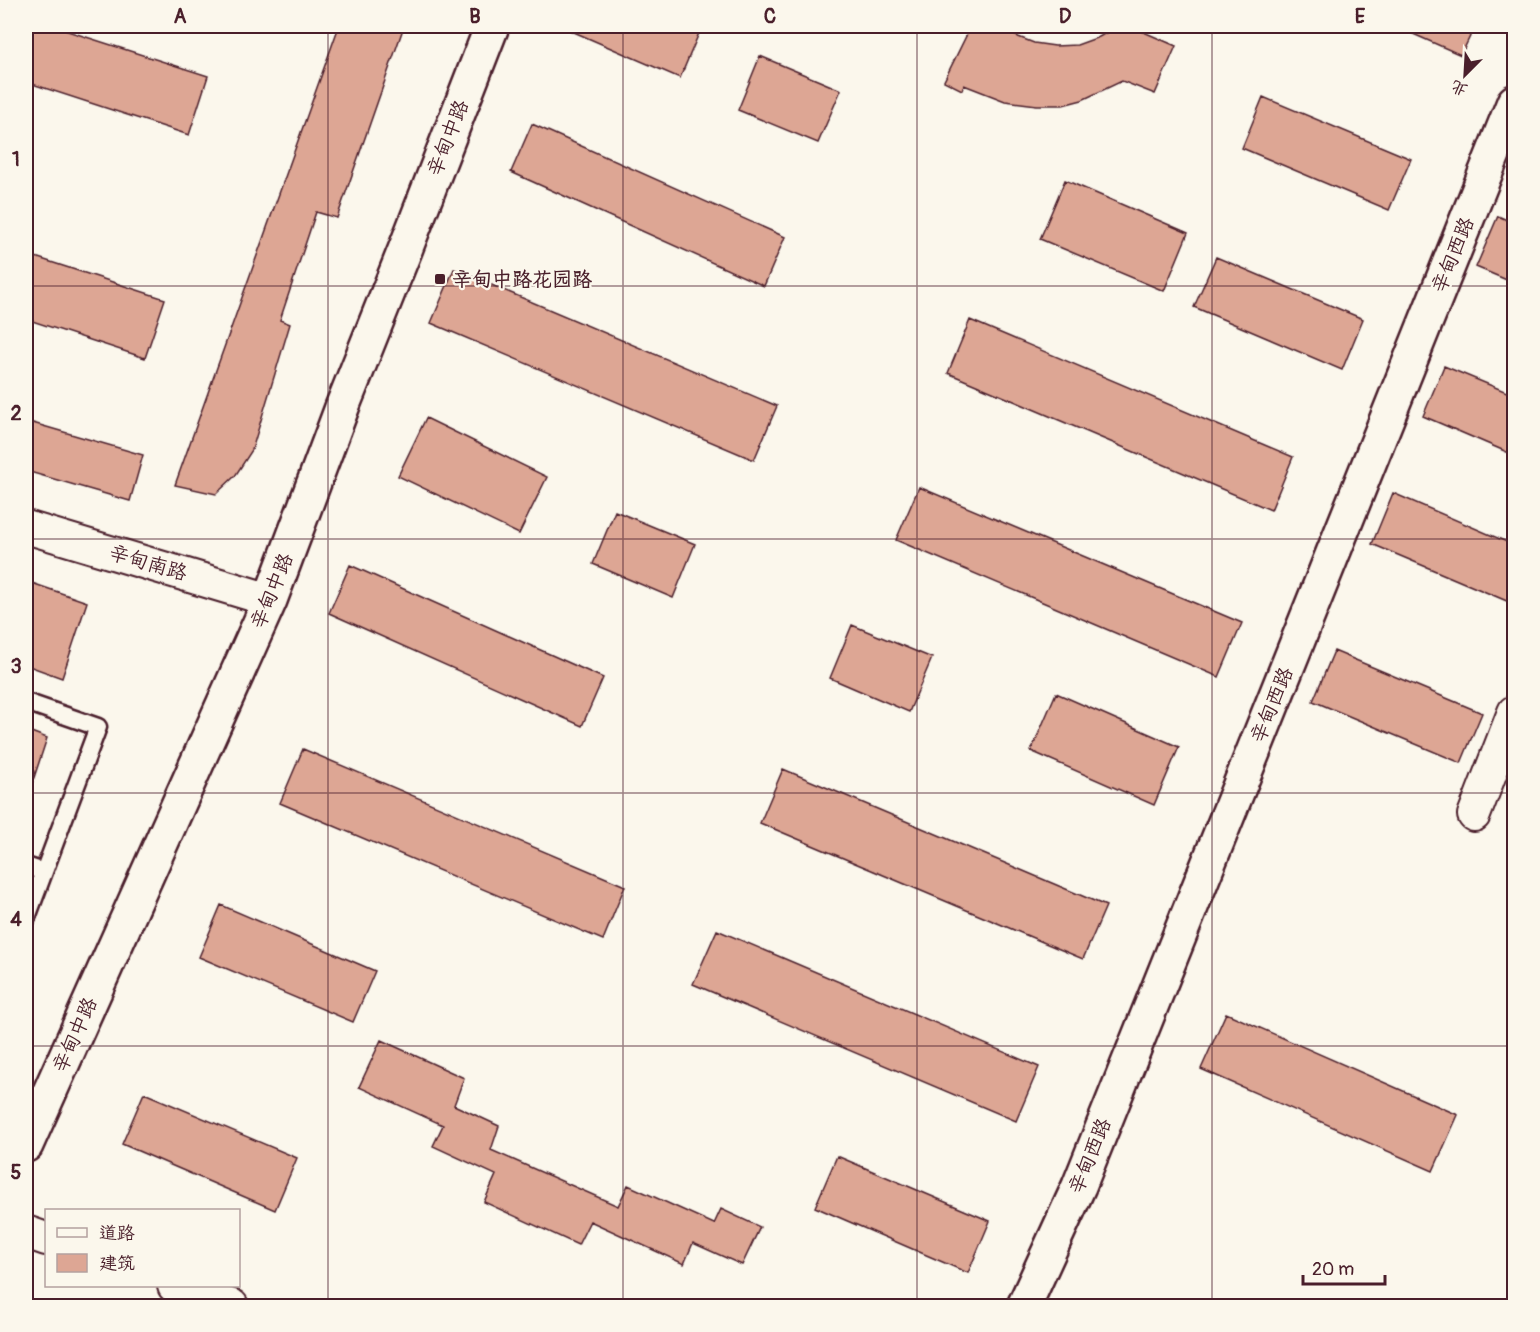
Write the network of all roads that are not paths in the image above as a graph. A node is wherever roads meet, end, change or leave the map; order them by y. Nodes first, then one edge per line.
1 (492, 26) edge
2 (1515, 102) edge
3 (26, 527) edge
4 (270, 600) junction
5 (26, 702) edge
6 (1515, 712) edge
7 (1474, 815) dead end
8 (26, 866) edge
9 (44, 872) junction
10 (26, 920) edge
11 (26, 1145) edge
12 (26, 1232) edge
13 (45, 1239) edge
14 (177, 1287) edge
15 (232, 1306) edge
16 (1024, 1306) edge

1 - 4 street, 辛甸中路
2 - 16 street, 辛甸西路
3 - 4 street, 辛甸南路
4 - 11 street, 辛甸中路
5 - 9 lane
6 - 7 street
8 - 9 lane
9 - 10 lane
12 - 13 street
14 - 15 street

